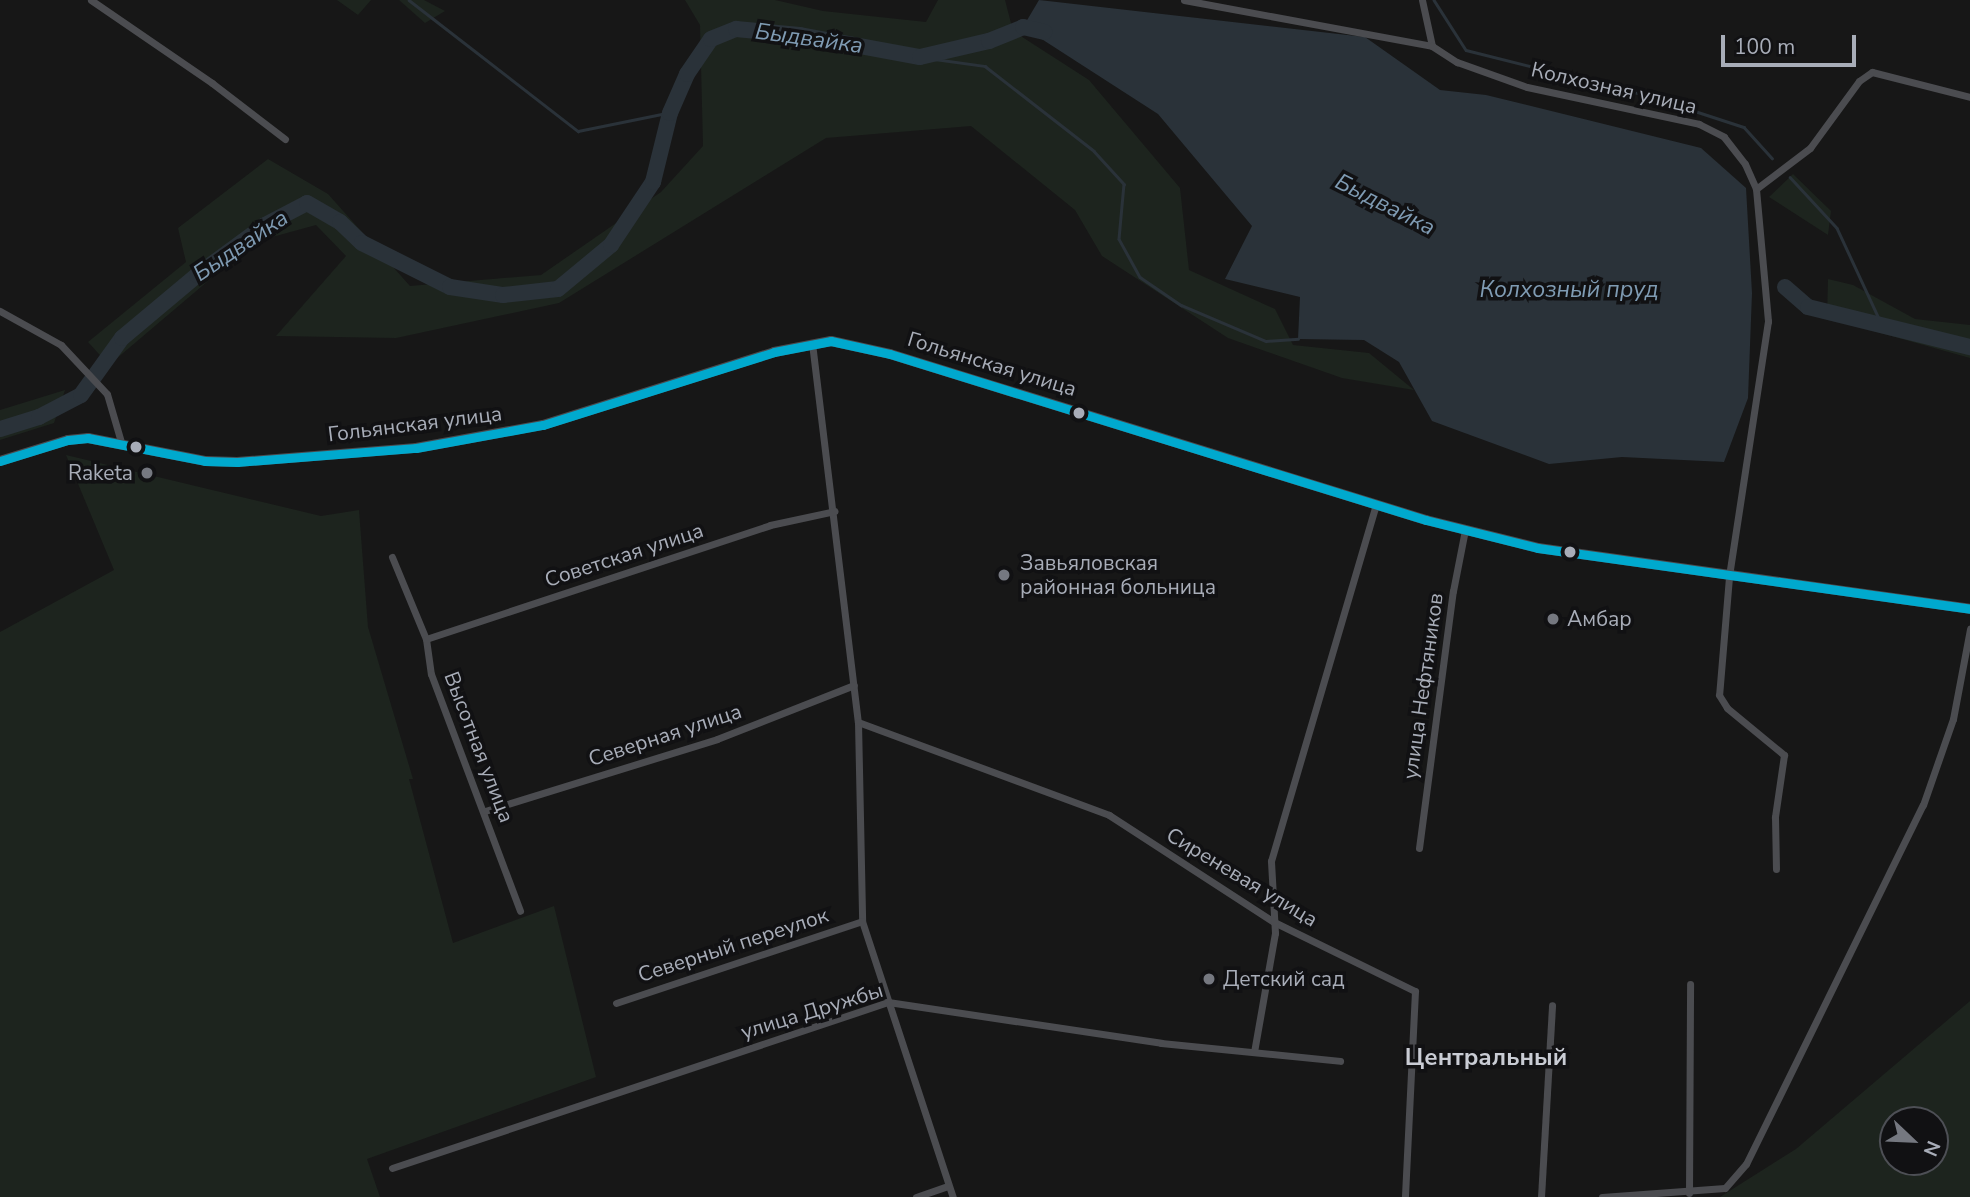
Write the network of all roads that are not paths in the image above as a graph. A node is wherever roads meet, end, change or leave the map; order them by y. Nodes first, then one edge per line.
1 (91, 0) edge
2 (1184, 0) edge
3 (1422, 0) edge
4 (1432, 46) junction
5 (1970, 97) edge
6 (285, 139) dead end
7 (1756, 189) junction
8 (0, 311) edge
9 (812, 343) junction
10 (121, 442) junction
11 (0, 461) edge
12 (1376, 504) junction
13 (835, 511) junction
14 (1465, 530) junction
15 (392, 557) dead end
16 (1729, 577) junction
17 (1970, 609) edge
18 (1970, 629) edge
19 (426, 639) junction
20 (854, 685) junction
21 (858, 722) junction
22 (485, 811) junction
23 (1419, 848) dead end
24 (1776, 869) dead end
25 (520, 911) dead end
26 (862, 921) junction
27 (1274, 922) junction
28 (1690, 984) dead end
29 (888, 1002) junction
30 (615, 1003) dead end
31 (1552, 1005) dead end
32 (1254, 1052) junction
33 (1340, 1060) dead end
34 (392, 1168) dead end
35 (948, 1186) junction
36 (1689, 1193) junction
37 (916, 1197) edge
38 (953, 1197) edge
39 (1405, 1197) edge
40 (1541, 1197) edge
41 (1602, 1197) edge

1 - 6 street
2 - 4 street
3 - 4 street
4 - 7 street, Колхозная улица
5 - 7 street
7 - 16 street, Колхозная улица
8 - 10 street
9 - 10 main road, Гольянская улица
9 - 12 main road, Гольянская улица
9 - 13 street
10 - 11 main road, Гольянская улица
12 - 14 main road, Гольянская улица
12 - 27 street
13 - 19 street, Советская улица
13 - 20 street
14 - 16 main road, Гольянская улица
14 - 23 street, улица Нефтяников
15 - 19 street, Высотная улица
16 - 17 main road, Гольянская улица
16 - 24 street, Колхозная улица
18 - 36 street
19 - 22 street, Высотная улица
20 - 21 street
20 - 22 street, Северная улица
21 - 26 street
21 - 27 street, Сиреневая улица
22 - 25 street, Высотная улица
26 - 29 street
26 - 30 street, Северный переулок
27 - 32 street
27 - 39 street, Сиреневая улица
28 - 36 street
29 - 32 street, улица Дружбы
29 - 34 street, улица Дружбы
29 - 35 street
31 - 40 street
32 - 33 street, улица Дружбы
35 - 37 street
35 - 38 street
36 - 41 street

